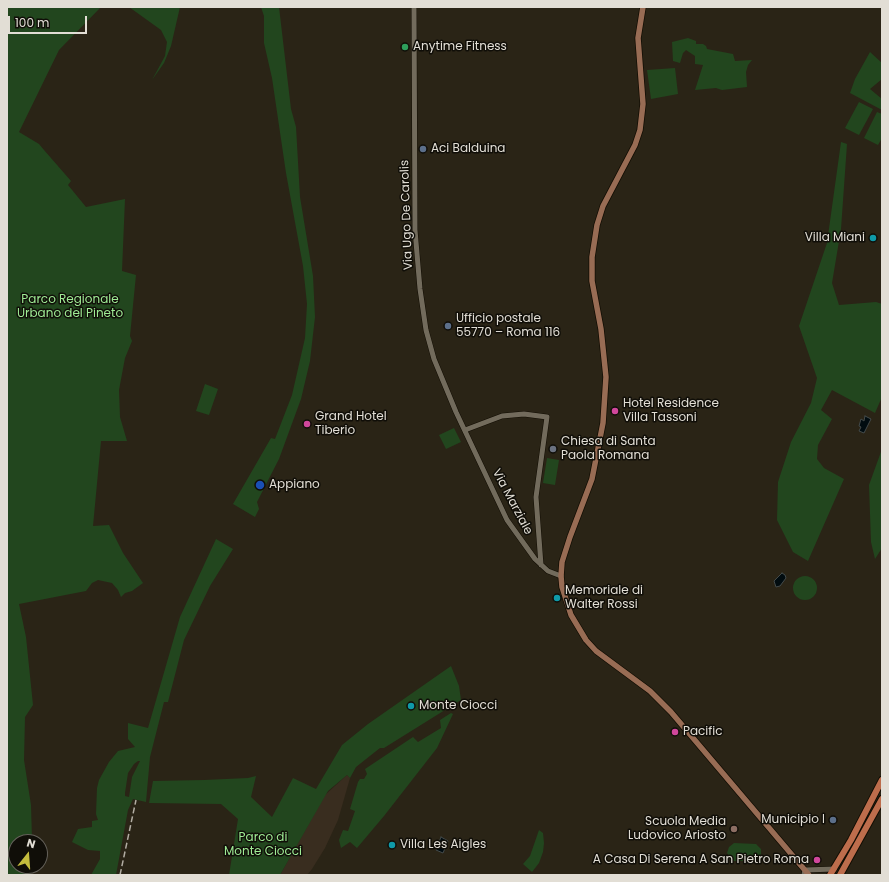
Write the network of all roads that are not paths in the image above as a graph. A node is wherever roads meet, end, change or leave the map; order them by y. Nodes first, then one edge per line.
1 (414, 7) edge
2 (643, 7) edge
3 (465, 430) junction
4 (541, 565) junction
5 (561, 576) junction
6 (882, 780) edge
7 (882, 800) edge
8 (834, 869) junction
9 (806, 873) edge
10 (830, 875) edge
11 (840, 875) edge

1 - 3 street, Via Ugo De Carolis
2 - 5 main road
3 - 4 street, Via Marziale
3 - 4 street
4 - 5 street, Via Marziale
5 - 9 main road
6 - 8 main road
7 - 11 main road
8 - 9 street
8 - 10 main road

